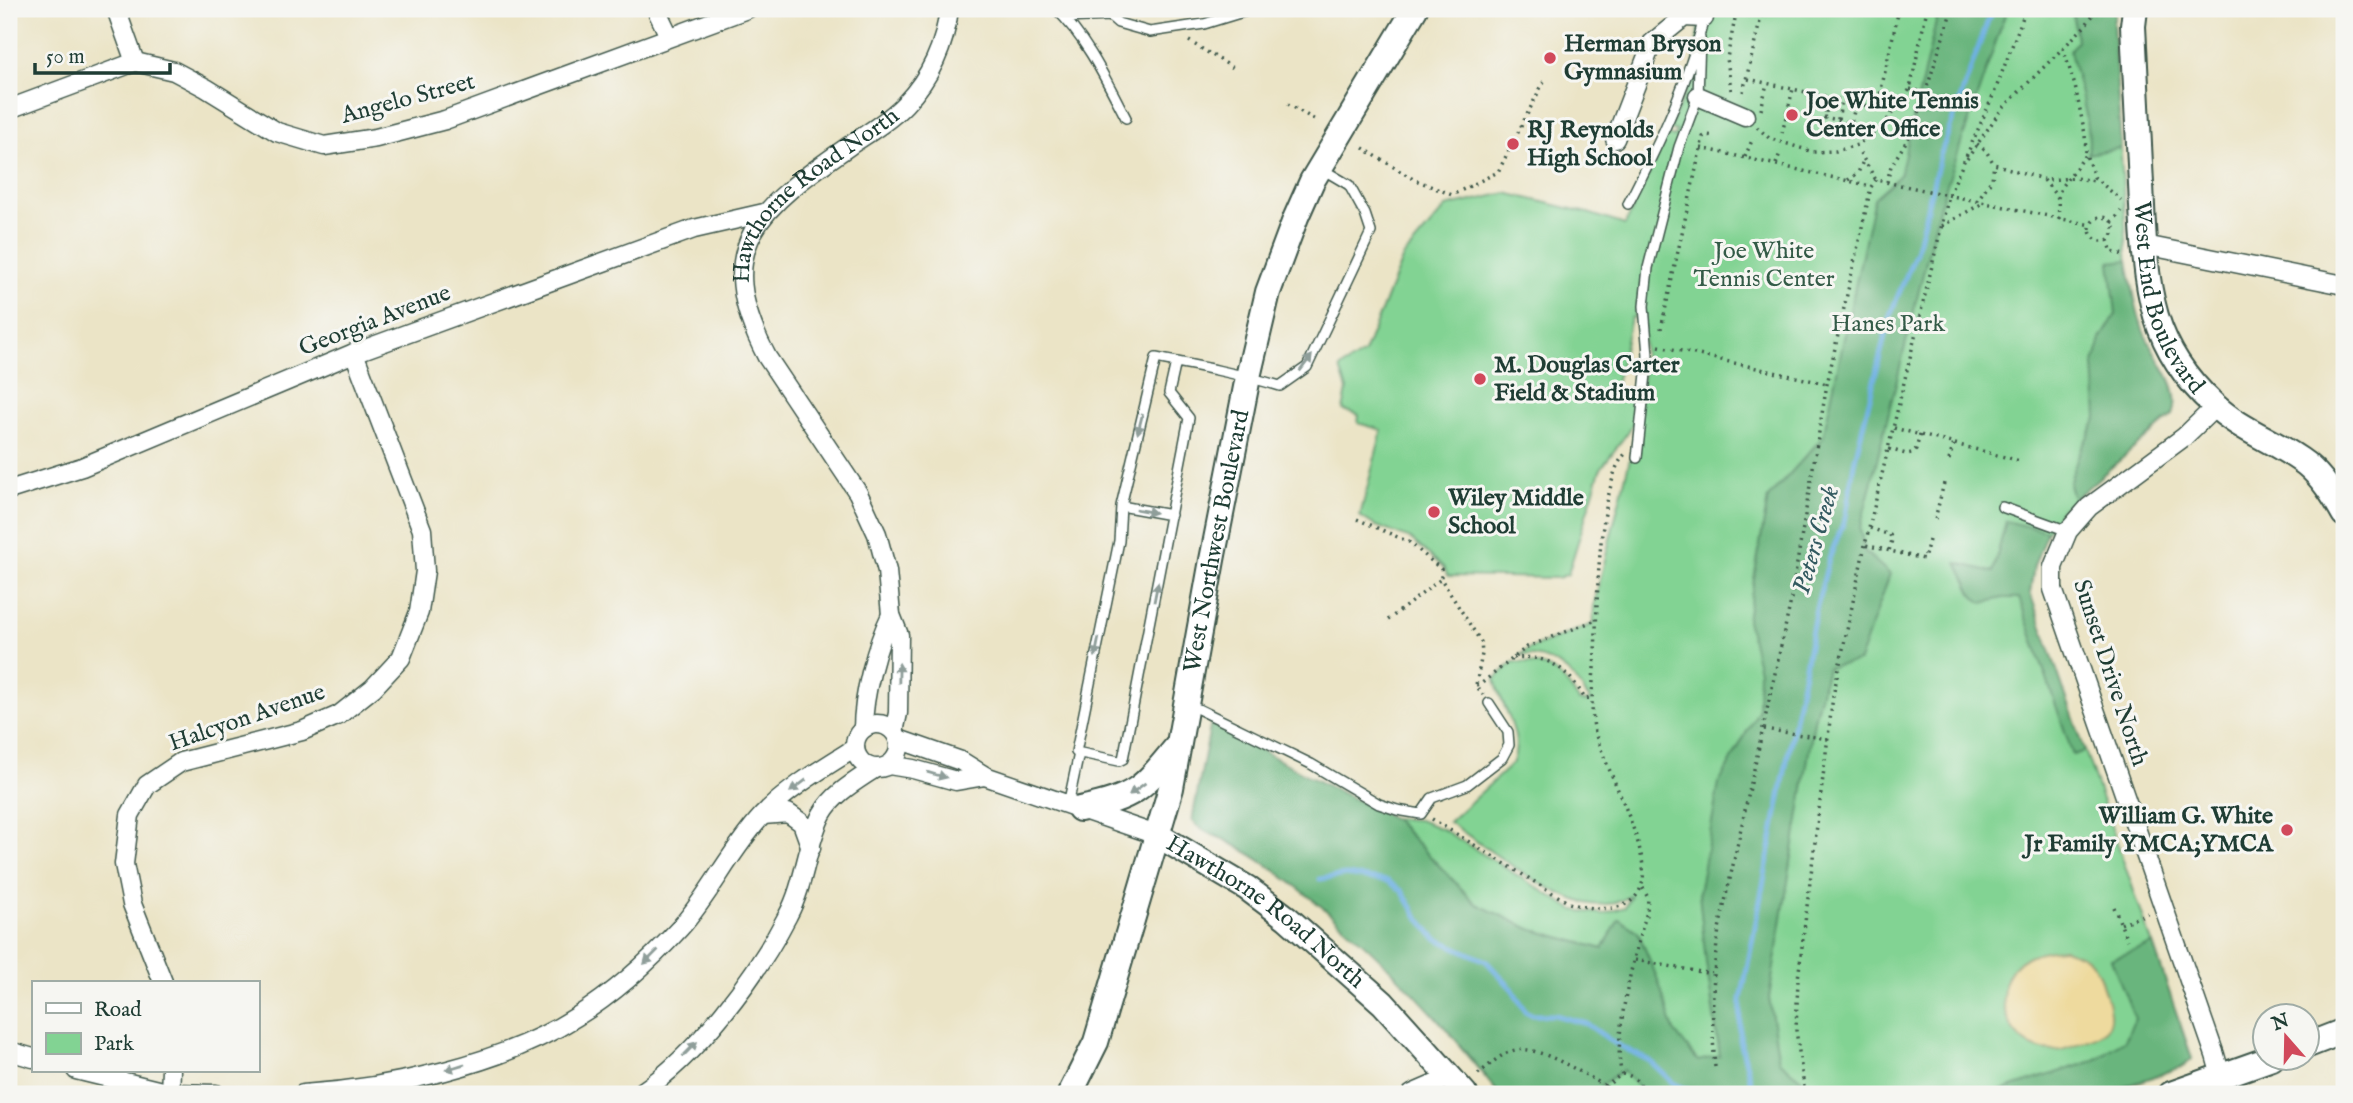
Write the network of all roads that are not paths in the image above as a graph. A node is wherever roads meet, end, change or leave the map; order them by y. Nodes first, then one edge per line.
1 (116, 9) edge
2 (656, 9) edge
3 (747, 9) edge
4 (949, 9) edge
5 (1056, 9) edge
6 (1253, 9) edge
7 (1415, 9) edge
8 (2135, 9) edge
9 (1110, 12) edge
10 (1705, 14) edge
11 (1065, 18) junction
12 (669, 36) junction
13 (1700, 38) junction
14 (135, 62) junction
15 (1698, 96) junction
16 (9, 109) edge
17 (1752, 117) road end
18 (1126, 118) dead end
19 (1615, 139) dead end
20 (1320, 168) junction
21 (1628, 204) dead end
22 (764, 213) junction
23 (2137, 250) junction
24 (2344, 285) edge
25 (354, 353) junction
26 (1176, 362) junction
27 (1248, 377) junction
28 (2216, 407) junction
29 (1637, 458) dead end
30 (9, 490) edge
31 (1121, 506) junction
32 (2001, 507) dead end
33 (2344, 514) edge
34 (1171, 515) junction
35 (2068, 531) junction
36 (891, 615) junction
37 (1489, 703) road end
38 (1186, 704) junction
39 (863, 729) junction
40 (896, 736) junction
41 (1179, 744) junction
42 (855, 748) junction
43 (1079, 753) junction
44 (882, 767) junction
45 (985, 776) junction
46 (1074, 807) junction
47 (762, 815) junction
48 (1159, 836) junction
49 (811, 848) junction
50 (163, 981) edge
51 (2344, 1031) edge
52 (2322, 1040) edge
53 (9, 1051) edge
54 (32, 1058) edge
55 (2252, 1069) edge
56 (84, 1072) edge
57 (171, 1072) edge
58 (1465, 1082) edge
59 (2224, 1085) edge
60 (170, 1093) edge
61 (216, 1094) edge
62 (303, 1094) edge
63 (639, 1094) edge
64 (1070, 1094) edge
65 (1412, 1094) edge
66 (2171, 1094) edge

1 - 14 street
2 - 12 street
3 - 12 street, Angelo Street
4 - 22 street, Hawthorne Road North
5 - 11 lane
6 - 9 lane
7 - 20 main road, West Northwest Boulevard
8 - 23 main road, West End Boulevard
9 - 11 lane
10 - 13 lane
10 - 19 street
11 - 18 lane
12 - 14 street, Angelo Street
13 - 15 lane
13 - 21 lane
14 - 16 street
15 - 17 street
15 - 29 lane
20 - 27 main road, West Northwest Boulevard
27 -> 20 lane
22 - 25 street, Georgia Avenue
22 - 36 street, Hawthorne Road North
23 - 24 street
23 - 28 main road, West End Boulevard
25 - 30 street, Georgia Avenue
25 - 50 street, Halcyon Avenue
26 - 27 lane
26 -> 31 lane
26 - 34 lane
27 - 38 main road, West Northwest Boulevard
28 - 33 main road, West End Boulevard
28 - 35 street, Sunset Drive North
31 -> 34 lane
31 -> 43 lane
32 - 35 lane
43 -> 34 lane
35 - 59 street, Sunset Drive North
36 - 39 street, Hawthorne Road North
40 -> 36 street, Hawthorne Road North
37 - 38 lane
38 - 41 main road, West Northwest Boulevard
39 - 40 street
39 - 42 street
40 - 44 street
40 - 45 street, Hawthorne Road North
41 -> 46 main road
41 - 48 main road, West Northwest Boulevard
42 - 44 street
42 -> 47 street
43 - 46 lane
44 -> 45 street, Hawthorne Road North
44 - 49 street
45 - 46 street, Hawthorne Road North
46 - 48 street, Hawthorne Road North
47 - 49 street
47 -> 62 street
48 - 58 main road, Hawthorne Road North
48 - 64 main road, West Northwest Boulevard
63 -> 49 street
51 - 52 main road
53 - 54 street
55 - 59 main road
56 - 60 street
57 - 60 street
58 - 65 street
59 - 66 main road
60 - 61 street

